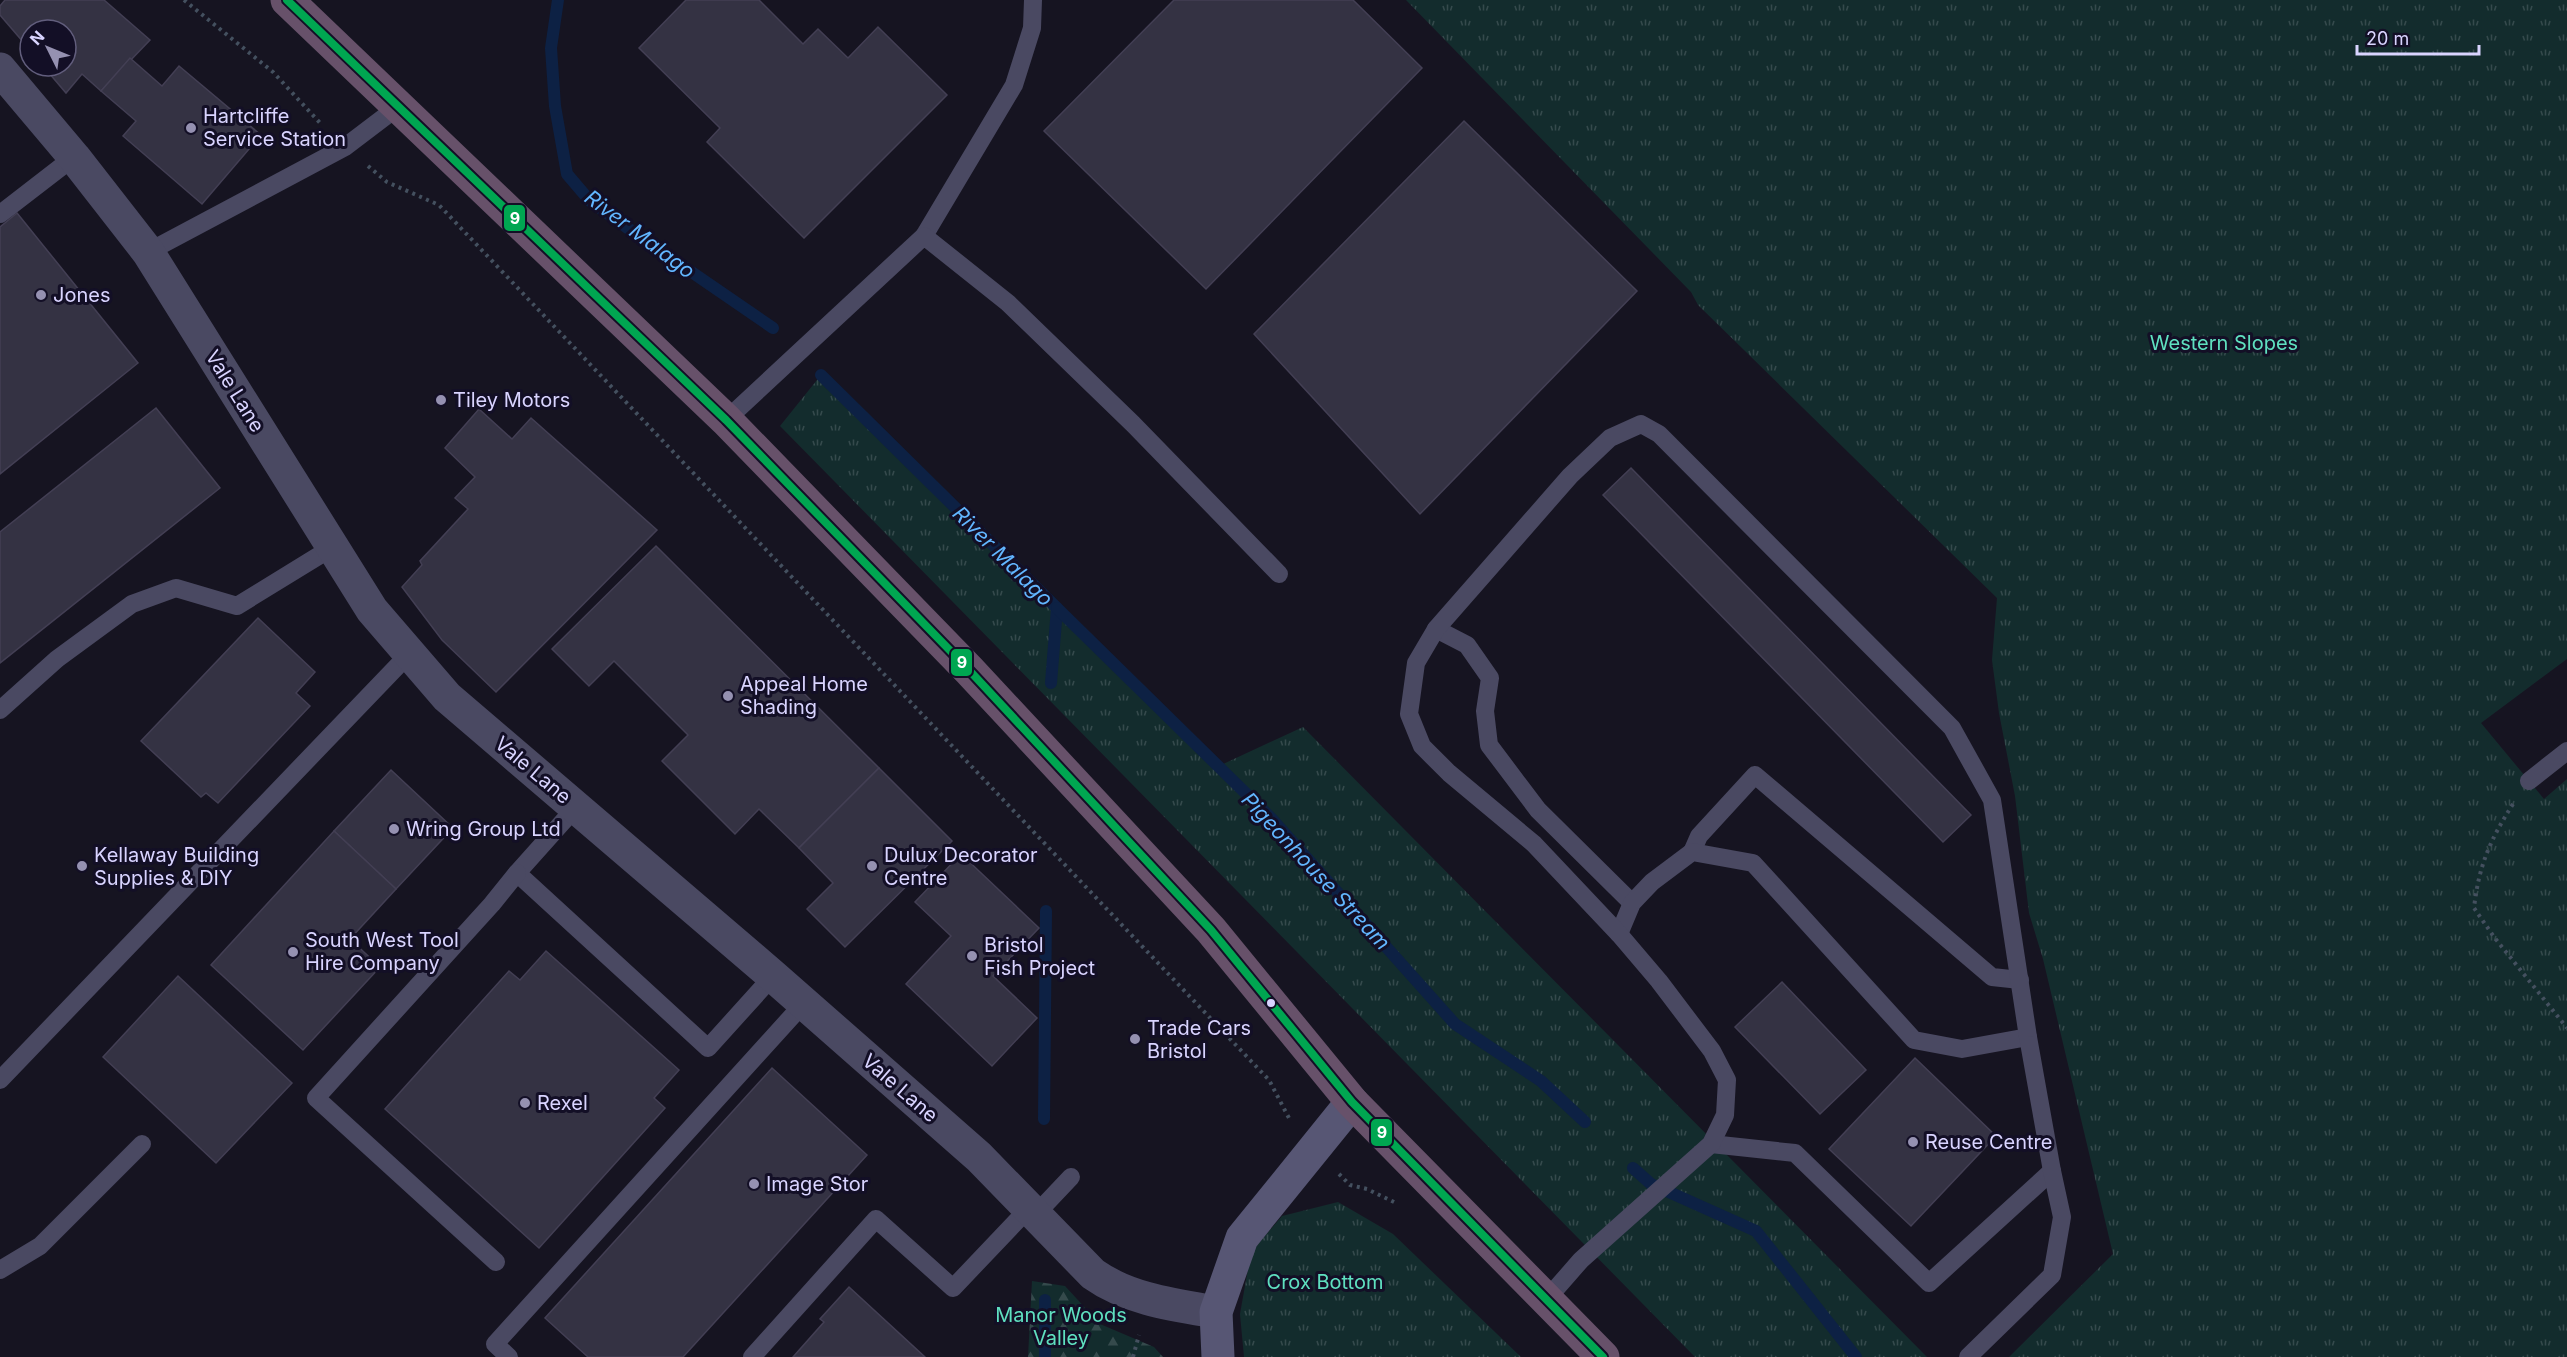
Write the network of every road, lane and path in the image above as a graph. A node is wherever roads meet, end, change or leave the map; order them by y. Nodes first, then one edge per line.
1 (184, 0) edge
2 (287, 0) edge
3 (1033, 0) edge
4 (0, 69) edge
5 (399, 106) junction
6 (345, 147) junction
7 (74, 157) junction
8 (0, 214) edge
9 (924, 236) junction
10 (148, 252) junction
11 (726, 420) junction
12 (333, 547) junction
13 (1279, 574) dead end
14 (1436, 628) junction
15 (409, 654) junction
16 (0, 710) edge
17 (2567, 752) edge
18 (2529, 781) joint
19 (576, 807) junction
20 (1692, 852) junction
21 (517, 873) junction
22 (1632, 903) junction
23 (1618, 934) junction
24 (773, 976) junction
25 (2020, 980) junction
26 (804, 1003) junction
27 (2567, 1028) edge
28 (2028, 1037) junction
29 (0, 1080) edge
30 (1352, 1102) junction
31 (142, 1144) dead end
32 (1711, 1144) junction
33 (1316, 1150) junction
34 (2052, 1171) junction
35 (1071, 1177) dead end
36 (1397, 1203) dead end
37 (1032, 1211) junction
38 (496, 1262) dead end
39 (0, 1270) edge
40 (1546, 1299) junction
41 (1216, 1312) junction
42 (509, 1357) edge
43 (752, 1357) edge
44 (1218, 1357) edge
45 (1604, 1357) edge
46 (1968, 1357) edge

1 - 6 path
2 - 5 highway
3 - 9 lane
4 - 7 street, Vale Lane
5 - 6 lane
5 - 11 highway
6 - 10 lane
6 - 33 path
7 - 8 lane
7 - 10 street, Vale Lane
9 - 11 lane
9 - 13 lane
10 - 12 street, Vale Lane
11 - 30 highway
12 - 15 street, Vale Lane
12 - 16 lane
14 - 22 lane
14 - 23 lane
14 - 25 lane
15 - 19 street, Vale Lane
15 - 29 lane
17 - 18 lane
18 - 27 path
19 - 21 lane
19 - 24 street, Vale Lane
20 - 22 lane
20 - 25 lane
20 - 28 lane
21 - 24 lane
21 - 38 lane
22 - 23 lane
23 - 32 lane
24 - 26 street, Vale Lane
25 - 28 lane
26 - 37 street, Vale Lane
26 - 42 lane
28 - 34 lane
30 - 33 street
30 - 40 highway
31 - 39 lane
32 - 34 lane
32 - 40 lane
33 - 36 path
33 - 41 street
34 - 46 lane
35 - 37 lane
37 - 41 street, Vale Lane
37 - 43 lane
40 - 45 highway
41 - 44 street

